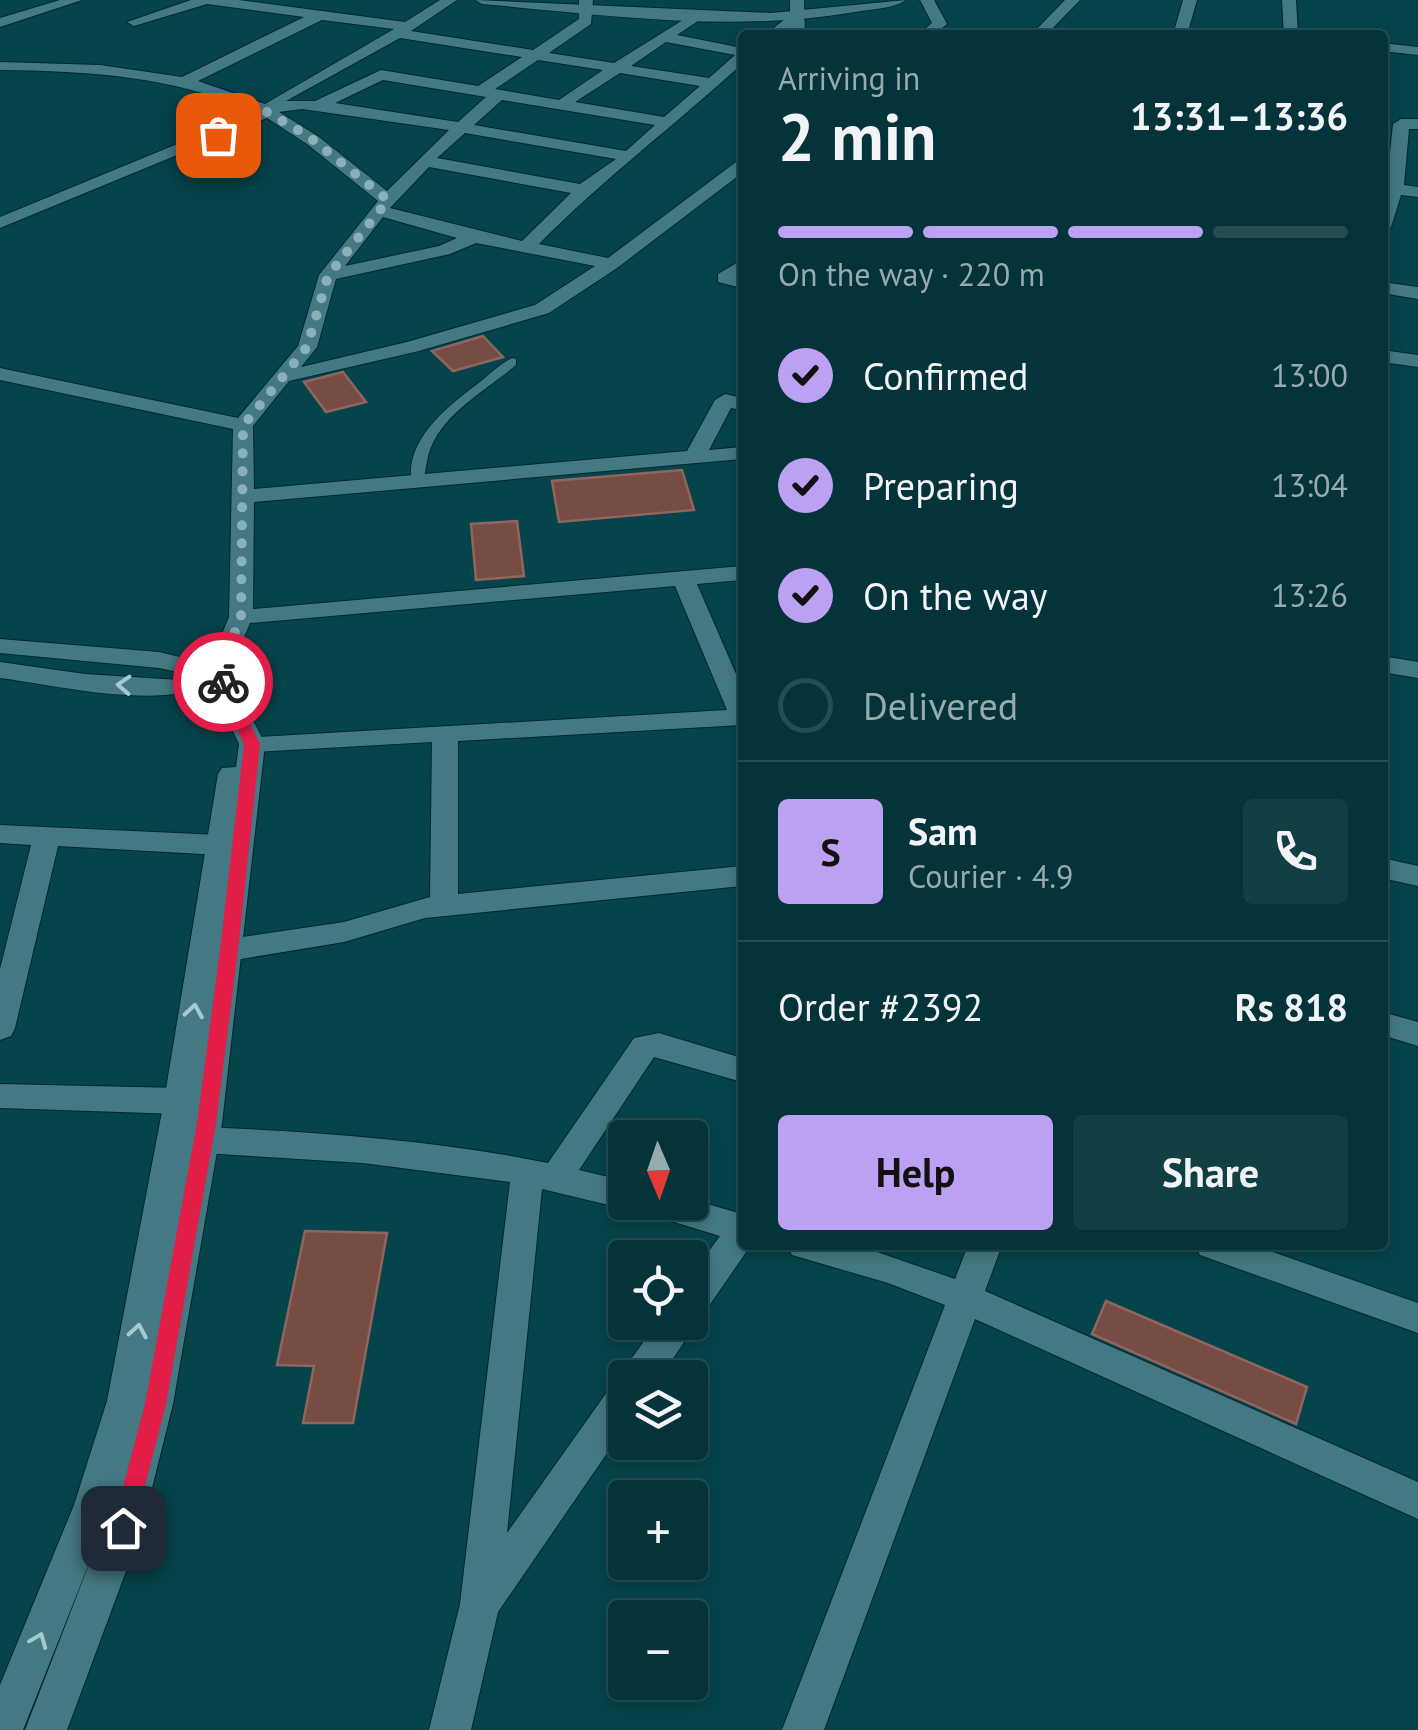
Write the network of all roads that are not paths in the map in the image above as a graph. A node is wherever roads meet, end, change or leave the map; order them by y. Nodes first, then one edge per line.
1 (74, 0) edge
2 (207, 0) edge
3 (450, 0) edge
4 (482, 0) edge
5 (899, 0) edge
6 (927, 0) edge
7 (1073, 0) edge
8 (1190, 0) edge
9 (1289, 0) edge
10 (586, 5) edge
11 (797, 8) edge
12 (699, 14) junction
13 (320, 15) junction
14 (134, 22) dead end
15 (0, 23) edge
16 (403, 30) junction
17 (777, 30) edge
18 (932, 30) edge
19 (1043, 30) edge
20 (1181, 30) edge
21 (1291, 30) edge
22 (662, 37) junction
23 (449, 41) junction
24 (1388, 48) edge
25 (1418, 51) edge
26 (535, 54) junction
27 (738, 54) edge
28 (738, 59) edge
29 (0, 66) edge
30 (616, 68) junction
31 (387, 76) junction
32 (183, 83) junction
33 (712, 83) junction
34 (492, 91) junction
35 (572, 104) junction
36 (316, 106) junction
37 (265, 110) junction
38 (666, 122) junction
39 (1418, 124) edge
40 (462, 126) junction
41 (540, 139) junction
42 (1391, 146) edge
43 (629, 156) junction
44 (425, 161) junction
45 (513, 163) junction
46 (738, 168) edge
47 (1389, 188) edge
48 (582, 190) junction
49 (1418, 192) edge
50 (384, 205) junction
51 (0, 223) edge
52 (474, 236) junction
53 (526, 247) junction
54 (611, 264) junction
55 (738, 268) edge
56 (328, 276) junction
57 (738, 282) edge
58 (1388, 289) edge
59 (1418, 293) edge
60 (1388, 357) edge
61 (1418, 361) edge
62 (512, 362) dead end
63 (0, 374) edge
64 (282, 377) junction
65 (734, 402) edge
66 (243, 426) junction
67 (738, 453) edge
68 (694, 458) junction
69 (417, 482) junction
70 (243, 496) junction
71 (738, 573) edge
72 (683, 578) junction
73 (241, 617) junction
74 (0, 646) edge
75 (1388, 665) edge
76 (1418, 670) edge
77 (218, 673) junction
78 (3, 674) edge
79 (738, 707) edge
80 (738, 716) edge
81 (445, 732) junction
82 (250, 737) junction
83 (0, 834) edge
84 (47, 836) junction
85 (220, 845) junction
86 (1388, 869) edge
87 (738, 876) edge
88 (1418, 876) edge
89 (444, 907) junction
90 (229, 950) junction
91 (7, 976) edge
92 (1388, 1025) edge
93 (0, 1028) edge
94 (1418, 1034) edge
95 (738, 1069) edge
96 (0, 1096) edge
97 (180, 1100) junction
98 (203, 1140) junction
99 (543, 1173) junction
100 (608, 1190) edge
101 (708, 1219) edge
102 (738, 1228) edge
103 (738, 1235) edge
104 (822, 1250) edge
105 (983, 1250) edge
106 (1226, 1250) edge
107 (708, 1279) edge
108 (963, 1297) junction
109 (1418, 1318) edge
110 (608, 1422) edge
111 (1418, 1501) edge
112 (480, 1604) junction
113 (2, 1730) edge
114 (46, 1730) edge
115 (450, 1730) edge
116 (802, 1730) edge

1 - 15 street
2 - 13 street
2 - 14 street
3 - 16 street
4 - 10 street
5 - 11 street
6 - 18 street
7 - 19 street
8 - 20 street
9 - 21 street
10 - 12 street
10 - 26 street
11 - 12 street
11 - 17 street
12 - 22 street
13 - 16 street
13 - 32 street
16 - 23 street
16 - 37 street
22 - 27 street
22 - 30 street
23 - 26 street
23 - 31 street
24 - 25 street
26 - 30 street
26 - 34 street
28 - 33 street
29 - 32 street
30 - 33 street
30 - 35 street
31 - 34 street
31 - 36 street
32 - 37 street
33 - 38 street
34 - 35 street
34 - 40 street
35 - 38 street
35 - 41 street
36 - 37 street
36 - 40 street
37 - 50 street
37 - 51 street
38 - 43 street
39 - 42 street
40 - 41 street
40 - 44 street
41 - 43 street
41 - 45 street
42 - 47 street
43 - 48 street
44 - 45 street
44 - 50 street
45 - 48 street
46 - 54 street
47 - 49 street
48 - 53 street
50 - 52 street
50 - 56 street
52 - 53 street
52 - 56 street
53 - 54 street
54 - 64 street
55 - 57 street
56 - 64 street
58 - 59 street
60 - 61 street
62 - 69 lane
63 - 66 street
64 - 66 street
65 - 68 street
66 - 70 street
67 - 68 street
68 - 69 street
69 - 70 street
70 - 73 street
71 - 72 street
72 - 73 street
72 - 79 street
73 - 77 street
74 - 77 street
75 - 76 street
77 -> 78 street
77 - 82 street
80 - 81 street
81 - 82 street
81 - 89 street
82 - 85 street
82 - 90 street
83 - 84 street
84 - 85 street
84 - 91 street
97 -> 85 street
86 - 88 street
87 - 89 street
89 - 90 street
90 - 98 street
91 - 93 street
92 - 94 street
95 - 99 street
96 - 97 street
113 -> 97 street
98 - 99 street
98 - 114 street
99 - 100 street
99 - 112 street
101 - 102 street
103 - 107 street
104 - 108 street
105 - 108 street
106 - 109 street
108 - 111 street
108 - 116 street
110 - 112 street
112 - 115 street

